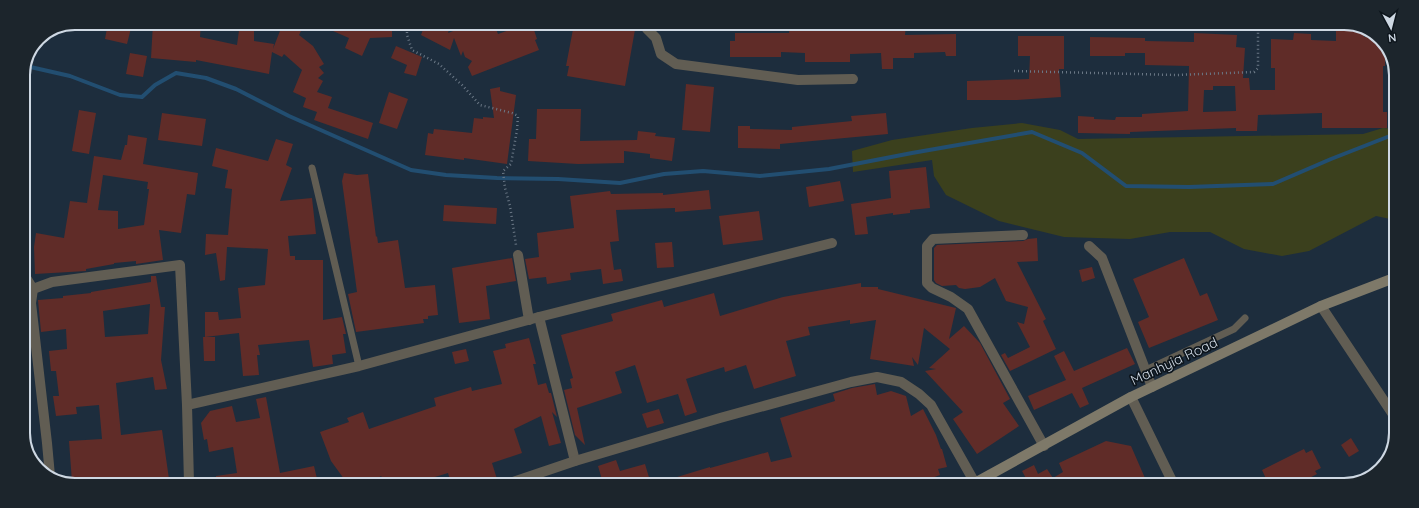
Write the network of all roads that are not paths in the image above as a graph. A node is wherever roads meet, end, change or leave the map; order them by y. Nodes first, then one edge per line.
1 (649, 30) edge
2 (853, 79) dead end
3 (312, 168) dead end
4 (1023, 235) dead end
5 (832, 243) dead end
6 (1089, 246) dead end
7 (518, 255) road end
8 (1389, 280) edge
9 (30, 284) edge
10 (33, 289) junction
11 (1321, 306) junction
12 (534, 318) junction
13 (1245, 318) dead end
14 (358, 366) junction
15 (1146, 370) junction
16 (1152, 387) junction
17 (1131, 397) junction
18 (1389, 404) edge
19 (187, 405) junction
20 (1044, 446) junction
21 (575, 461) junction
22 (50, 470) edge
23 (189, 478) edge
24 (525, 478) edge
25 (971, 478) edge
26 (985, 478) edge
27 (1171, 478) edge

1 - 2 street
3 - 14 lane
4 - 20 street
5 - 12 street
6 - 15 street
7 - 12 street
8 - 11 main road, Manhyia Road
9 - 10 street
10 - 19 street
10 - 22 street
11 - 16 main road, Manhyia Road
11 - 18 street
12 - 14 street
12 - 21 street
13 - 15 lane
14 - 19 street
15 - 16 street
16 - 17 main road, Manhyia Road
17 - 20 main road, Manhyia Road
17 - 27 street
19 - 23 street
20 - 26 main road, Manhyia Road
21 - 24 street
21 - 25 street

